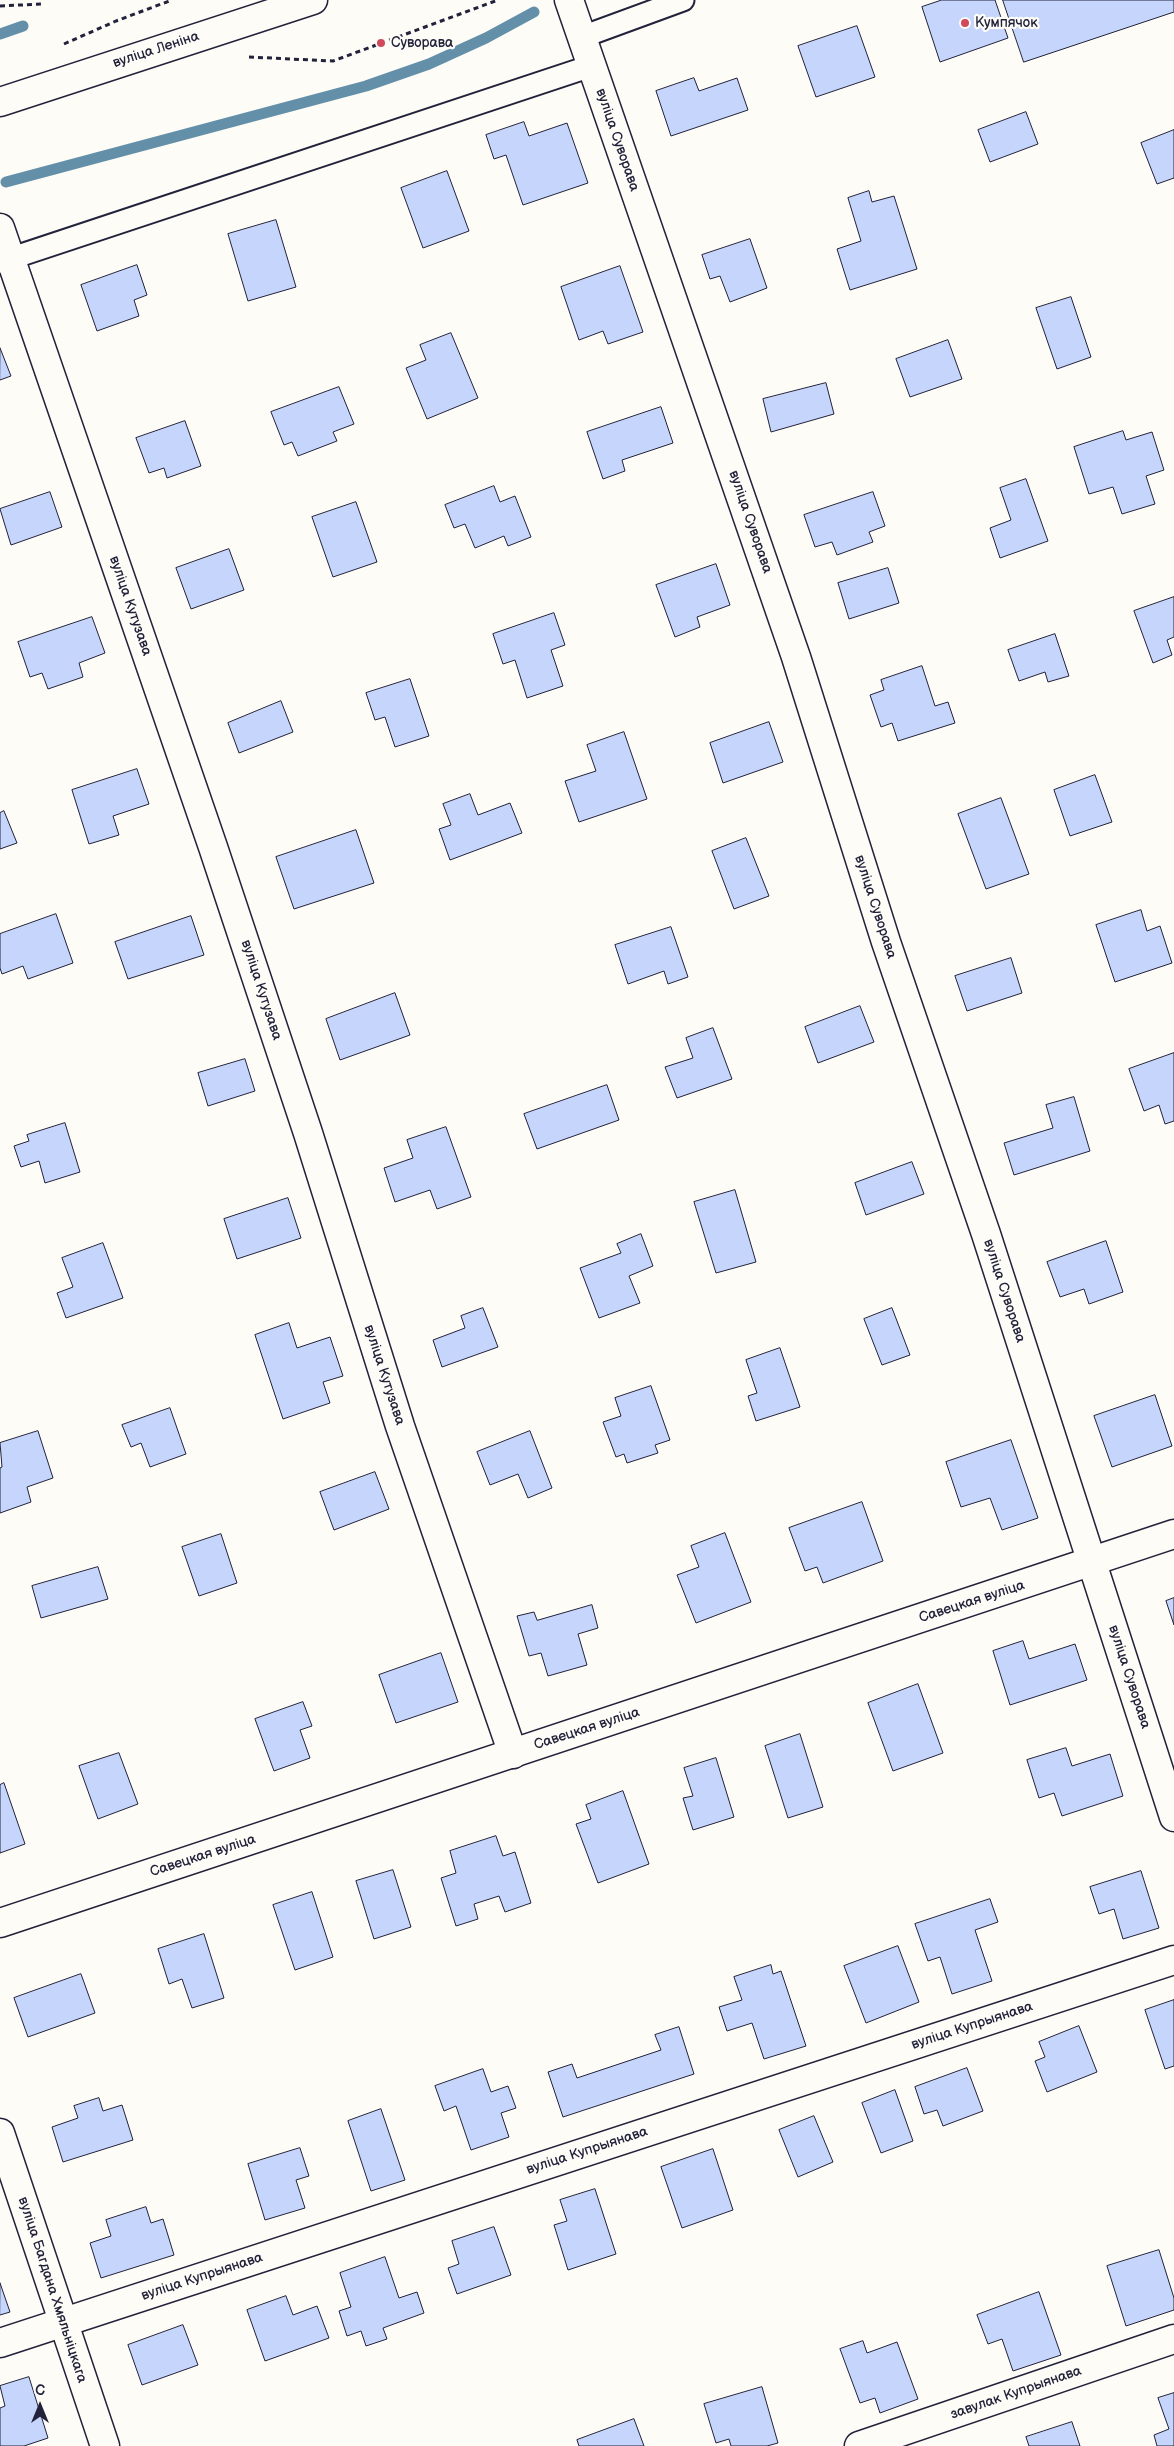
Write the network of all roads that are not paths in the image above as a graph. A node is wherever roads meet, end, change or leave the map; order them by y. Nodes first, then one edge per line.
1 (313, 0) edge
2 (569, 0) edge
3 (684, 0) edge
4 (582, 36) junction
5 (591, 66) junction
6 (0, 102) edge
7 (0, 228) edge
8 (5, 261) edge
9 (1174, 1534) edge
10 (1093, 1562) junction
11 (513, 1754) junction
12 (1174, 1817) edge
13 (0, 1923) edge
14 (1174, 1960) edge
15 (0, 2133) edge
16 (63, 2323) junction
17 (1174, 2339) edge
18 (0, 2344) edge
19 (105, 2446) edge
20 (859, 2446) edge

1 - 6 street, вуліца Леніна
2 - 4 street, вуліца Суворава
3 - 4 lane
4 - 5 street, вуліца Суворава
5 - 8 lane
5 - 10 street, вуліца Суворава
7 - 8 street, вуліца Кутузава
8 - 11 street, вуліца Кутузава
9 - 10 street, Савецкая вуліца
10 - 11 street, Савецкая вуліца
10 - 12 street, вуліца Суворава
11 - 13 street, Савецкая вуліца
14 - 16 street, вуліца Купрыянава
15 - 16 street, вуліца Багдана Хмяльніцкага
16 - 18 street, вуліца Купрыянава
16 - 19 street, вуліца Багдана Хмяльніцкага
17 - 20 street, завулак Купрыянава

